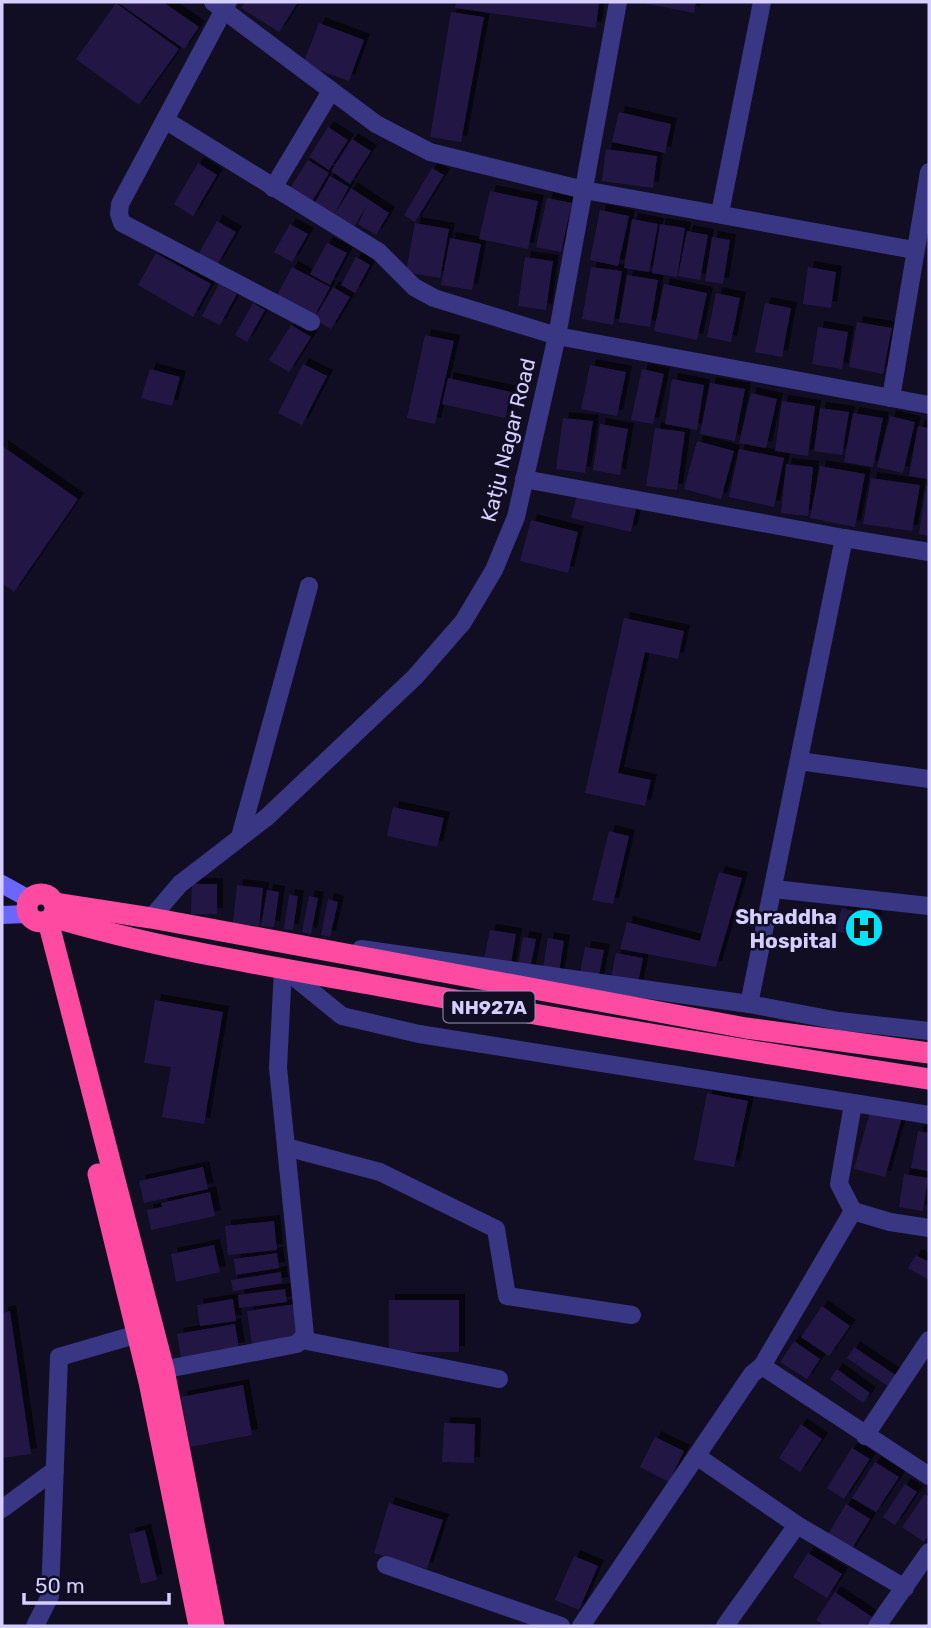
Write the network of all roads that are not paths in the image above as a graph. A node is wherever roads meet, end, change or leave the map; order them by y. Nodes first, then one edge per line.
1 (618, 2) edge
2 (762, 2) edge
3 (222, 4) edge
4 (331, 91) junction
5 (165, 120) junction
6 (929, 172) edge
7 (273, 188) junction
8 (584, 190) junction
9 (720, 213) junction
10 (914, 250) junction
11 (310, 322) dead end
12 (557, 336) junction
13 (891, 398) junction
14 (929, 405) edge
15 (524, 479) junction
16 (844, 538) junction
17 (929, 552) edge
18 (309, 586) dead end
19 (799, 761) junction
20 (929, 779) edge
21 (240, 837) junction
22 (2, 884) edge
23 (774, 889) junction
24 (929, 906) edge
25 (41, 913) junction
26 (2, 915) edge
27 (151, 918) junction
28 (293, 945) junction
29 (283, 968) junction
30 (749, 1004) junction
31 (929, 1031) edge
32 (929, 1053) edge
33 (929, 1079) edge
34 (853, 1104) junction
35 (929, 1115) edge
36 (286, 1147) junction
37 (853, 1211) junction
38 (929, 1228) edge
39 (632, 1315) dead end
40 (138, 1334) junction
41 (302, 1340) junction
42 (929, 1340) edge
43 (762, 1366) junction
44 (155, 1371) junction
45 (499, 1379) dead end
46 (865, 1436) junction
47 (698, 1457) junction
48 (55, 1470) junction
49 (929, 1476) edge
50 (2, 1509) edge
51 (797, 1525) junction
52 (929, 1552) edge
53 (386, 1565) dead end
54 (905, 1588) junction
55 (35, 1626) edge
56 (199, 1626) edge
57 (214, 1626) edge
58 (561, 1626) edge
59 (581, 1626) edge
60 (726, 1626) edge
61 (877, 1626) edge

1 - 8 street, Katju Nagar Road
2 - 9 street
3 - 4 street
3 - 5 street
4 - 7 street
4 - 8 street
5 - 7 street
5 - 11 street
6 - 10 street
7 - 12 street
8 - 9 street
8 - 12 street, Katju Nagar Road
9 - 10 street
10 - 13 street
12 - 13 street
12 - 15 street, Katju Nagar Road
13 - 14 street
15 - 16 street
15 - 21 street, Katju Nagar Road
16 - 17 street
16 - 19 street
18 - 21 street
19 - 20 street
19 - 23 street
21 - 27 street, Katju Nagar Road
22 - 25 main road
23 - 24 street
23 - 30 street
25 - 26 main road
25 - 27 highway, NH927A
25 - 29 highway, NH927A
25 - 40 highway
25 - 44 highway
27 - 28 highway, NH927A
28 - 30 street
28 - 32 highway, NH927A
29 - 33 highway, NH927A
29 - 34 street
29 - 36 street
30 - 31 street
34 - 35 street
34 - 37 street
36 - 39 street
36 - 41 street
37 - 38 street
37 - 43 street
40 - 44 highway
40 - 48 street
41 - 44 street
41 - 45 street
42 - 46 street
43 - 46 street
43 - 47 street
44 - 56 highway
44 - 57 highway
46 - 49 street
47 - 51 street
47 - 59 street
48 - 50 street
48 - 55 street
51 - 54 street
51 - 60 street
52 - 54 street
53 - 58 street
54 - 61 street

